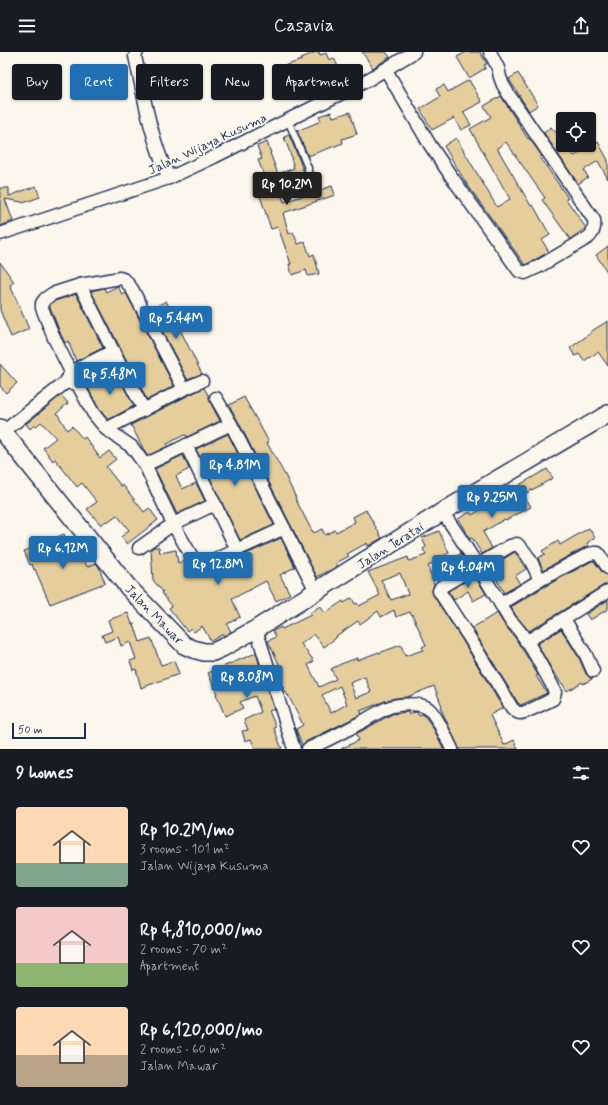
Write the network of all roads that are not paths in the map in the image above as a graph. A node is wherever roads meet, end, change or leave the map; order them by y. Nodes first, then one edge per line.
1 (137, 52) edge
2 (414, 52) edge
3 (490, 52) edge
4 (386, 70) junction
5 (288, 120) junction
6 (169, 178) junction
7 (286, 192) dead end
8 (0, 234) edge
9 (80, 285) junction
10 (116, 356) junction
11 (71, 379) junction
12 (202, 381) dead end
13 (184, 389) junction
14 (216, 398) dead end
15 (144, 410) junction
16 (608, 414) edge
17 (230, 424) junction
18 (106, 429) junction
19 (2, 430) edge
20 (186, 445) junction
21 (145, 465) junction
22 (215, 504) junction
23 (446, 510) junction
24 (173, 524) junction
25 (284, 528) junction
26 (139, 548) dead end
27 (237, 550) junction
28 (480, 564) junction
29 (608, 568) edge
30 (540, 580) junction
31 (316, 591) junction
32 (608, 591) edge
33 (503, 603) junction
34 (564, 619) junction
35 (256, 629) junction
36 (526, 642) junction
37 (593, 671) dead end
38 (294, 749) edge
39 (308, 749) edge
40 (452, 749) edge

1 - 6 street
2 - 4 street, Jalan Wijaya Kusuma
3 - 4 street
4 - 5 street, Jalan Wijaya Kusuma
5 - 6 street, Jalan Wijaya Kusuma
5 - 7 lane
6 - 8 street, Jalan Wijaya Kusuma
9 - 10 street
9 - 11 street
9 - 13 street
10 - 11 street
10 - 15 street
11 - 18 street
11 - 19 street
12 - 13 street
13 - 15 street
14 - 17 street
15 - 18 street
16 - 23 street, Jalan Teratai
17 - 20 street
17 - 25 street
18 - 21 street
19 - 35 street, Jalan Mawar
20 - 21 street
20 - 22 street
21 - 24 street
22 - 24 street
22 - 27 street
23 - 28 street
23 - 31 street, Jalan Teratai
24 - 26 street
24 - 27 street
25 - 27 street
25 - 31 street
28 - 30 street
28 - 33 street
28 - 36 street
29 - 30 street
30 - 33 street
31 - 35 street, Jalan Teratai
32 - 34 street
33 - 36 street
34 - 36 street
34 - 37 street
35 - 38 street
39 - 40 street

